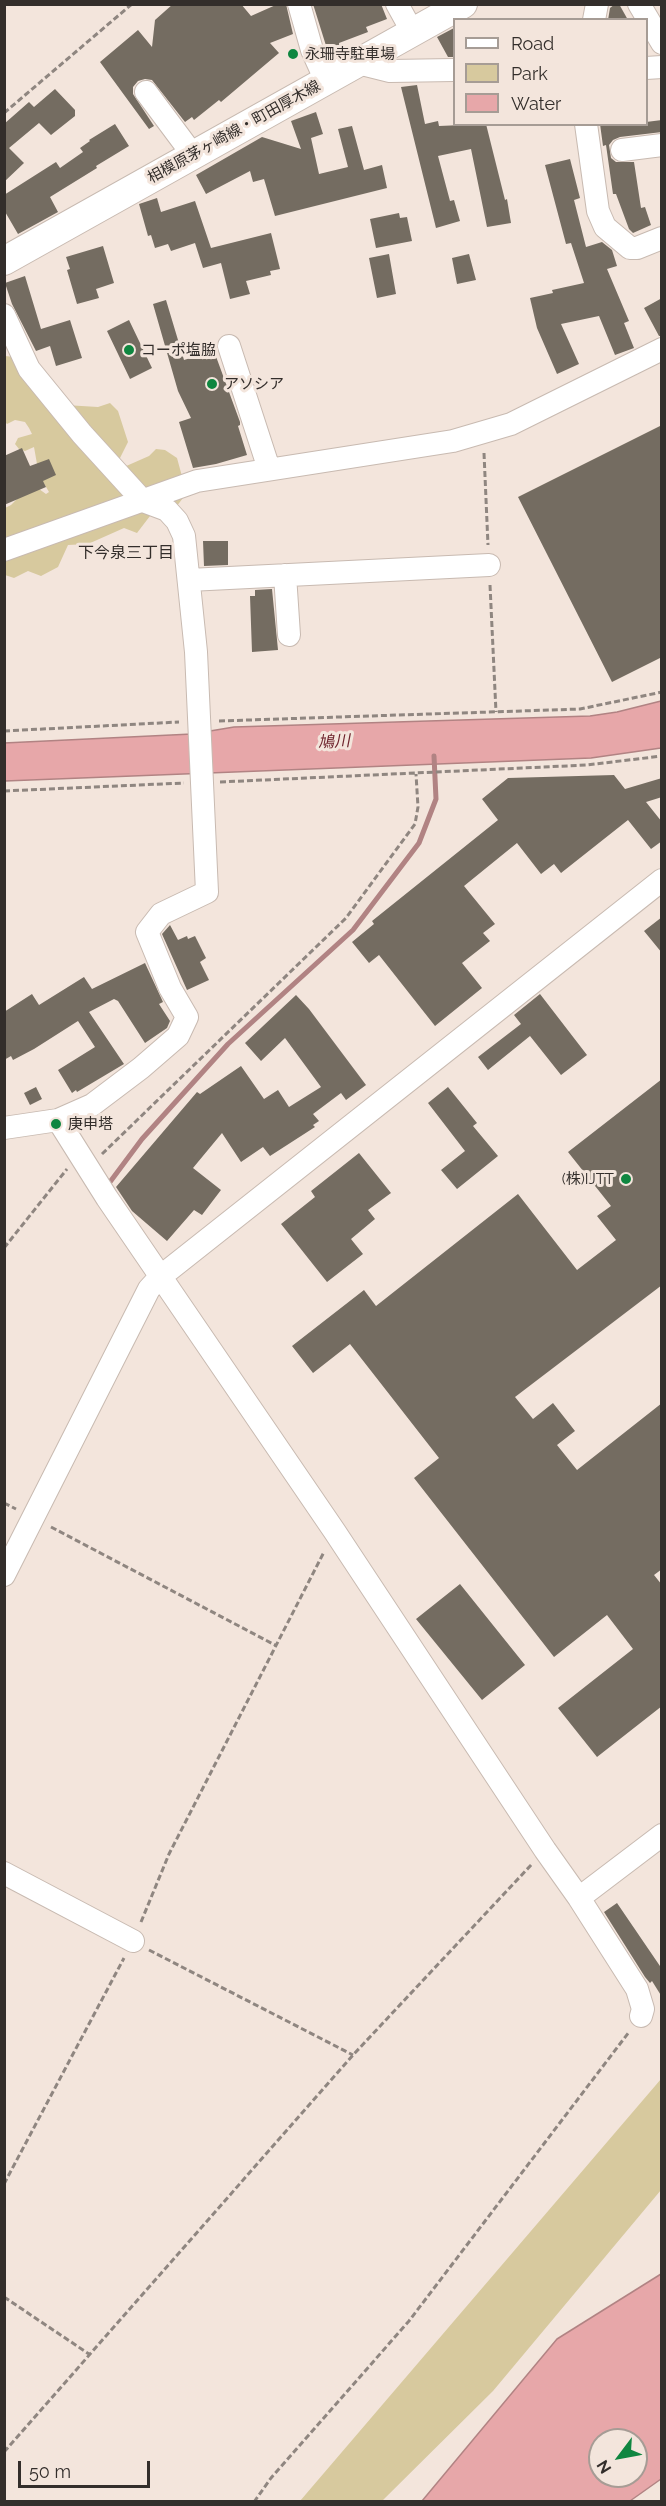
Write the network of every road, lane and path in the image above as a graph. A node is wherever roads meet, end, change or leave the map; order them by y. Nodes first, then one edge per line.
1 (132, 4) edge
2 (299, 4) edge
3 (397, 4) edge
4 (463, 4) edge
5 (639, 4) edge
6 (647, 18) edge
7 (648, 19) edge
8 (413, 33) junction
9 (662, 43) edge
10 (358, 63) junction
11 (453, 70) edge
12 (326, 81) junction
13 (146, 92) dead end
14 (4, 113) edge
15 (586, 126) edge
16 (662, 145) edge
17 (622, 150) dead end
18 (194, 155) junction
19 (662, 238) edge
20 (4, 261) edge
21 (4, 315) edge
22 (229, 346) dead end
23 (662, 349) edge
24 (269, 469) junction
25 (143, 501) junction
26 (4, 550) edge
27 (489, 565) dead end
28 (285, 575) junction
29 (189, 580) junction
30 (289, 634) dead end
31 (662, 692) edge
32 (199, 724) junction
33 (4, 731) edge
34 (662, 756) edge
35 (416, 774) junction
36 (201, 780) junction
37 (4, 791) edge
38 (662, 880) edge
39 (58, 1120) junction
40 (4, 1128) edge
41 (87, 1166) junction
42 (4, 1248) edge
43 (160, 1276) junction
44 (4, 1503) edge
45 (35, 1518) junction
46 (335, 1532) junction
47 (4, 1575) edge
48 (275, 1645) junction
49 (662, 1835) edge
50 (545, 1850) junction
51 (4, 1873) edge
52 (579, 1898) junction
53 (133, 1941) junction
54 (642, 2016) joint
55 (353, 2055) junction
56 (4, 2184) edge
57 (4, 2297) edge
58 (89, 2354) junction
59 (4, 2452) edge
60 (254, 2502) edge

1 - 14 path
2 - 12 street
3 - 8 street
4 - 8 main road, 相模原茅ヶ崎線・町田厚木線
5 - 6 street
7 - 9 street
8 - 10 main road, 相模原茅ヶ崎線・町田厚木線
10 - 11 street
10 - 12 main road, 相模原茅ヶ崎線・町田厚木線
12 - 18 main road, 相模原茅ヶ崎線・町田厚木線
13 - 18 street
15 - 19 street
16 - 17 street
18 - 20 main road, 相模原茅ヶ崎線・町田厚木線
21 - 25 street
22 - 24 street
23 - 24 street
24 - 25 street
25 - 26 street
25 - 29 street
27 - 28 street
28 - 29 street
28 - 30 street
29 - 32 street
31 - 32 path
32 - 33 path
32 - 36 street
34 - 35 path
35 - 36 path
35 - 41 path
36 - 37 path
36 - 39 street
38 - 43 street
39 - 40 street
39 - 41 street
41 - 42 path
41 - 43 street
43 - 45 street
43 - 46 street
44 - 45 path
45 - 47 street
45 - 48 path
46 - 48 path
46 - 50 street
48 - 53 path
49 - 52 street
50 - 52 street
50 - 55 path
51 - 53 street
52 - 54 street
53 - 55 path
53 - 56 path
54 - 60 path
55 - 58 path
57 - 58 path
58 - 59 path

